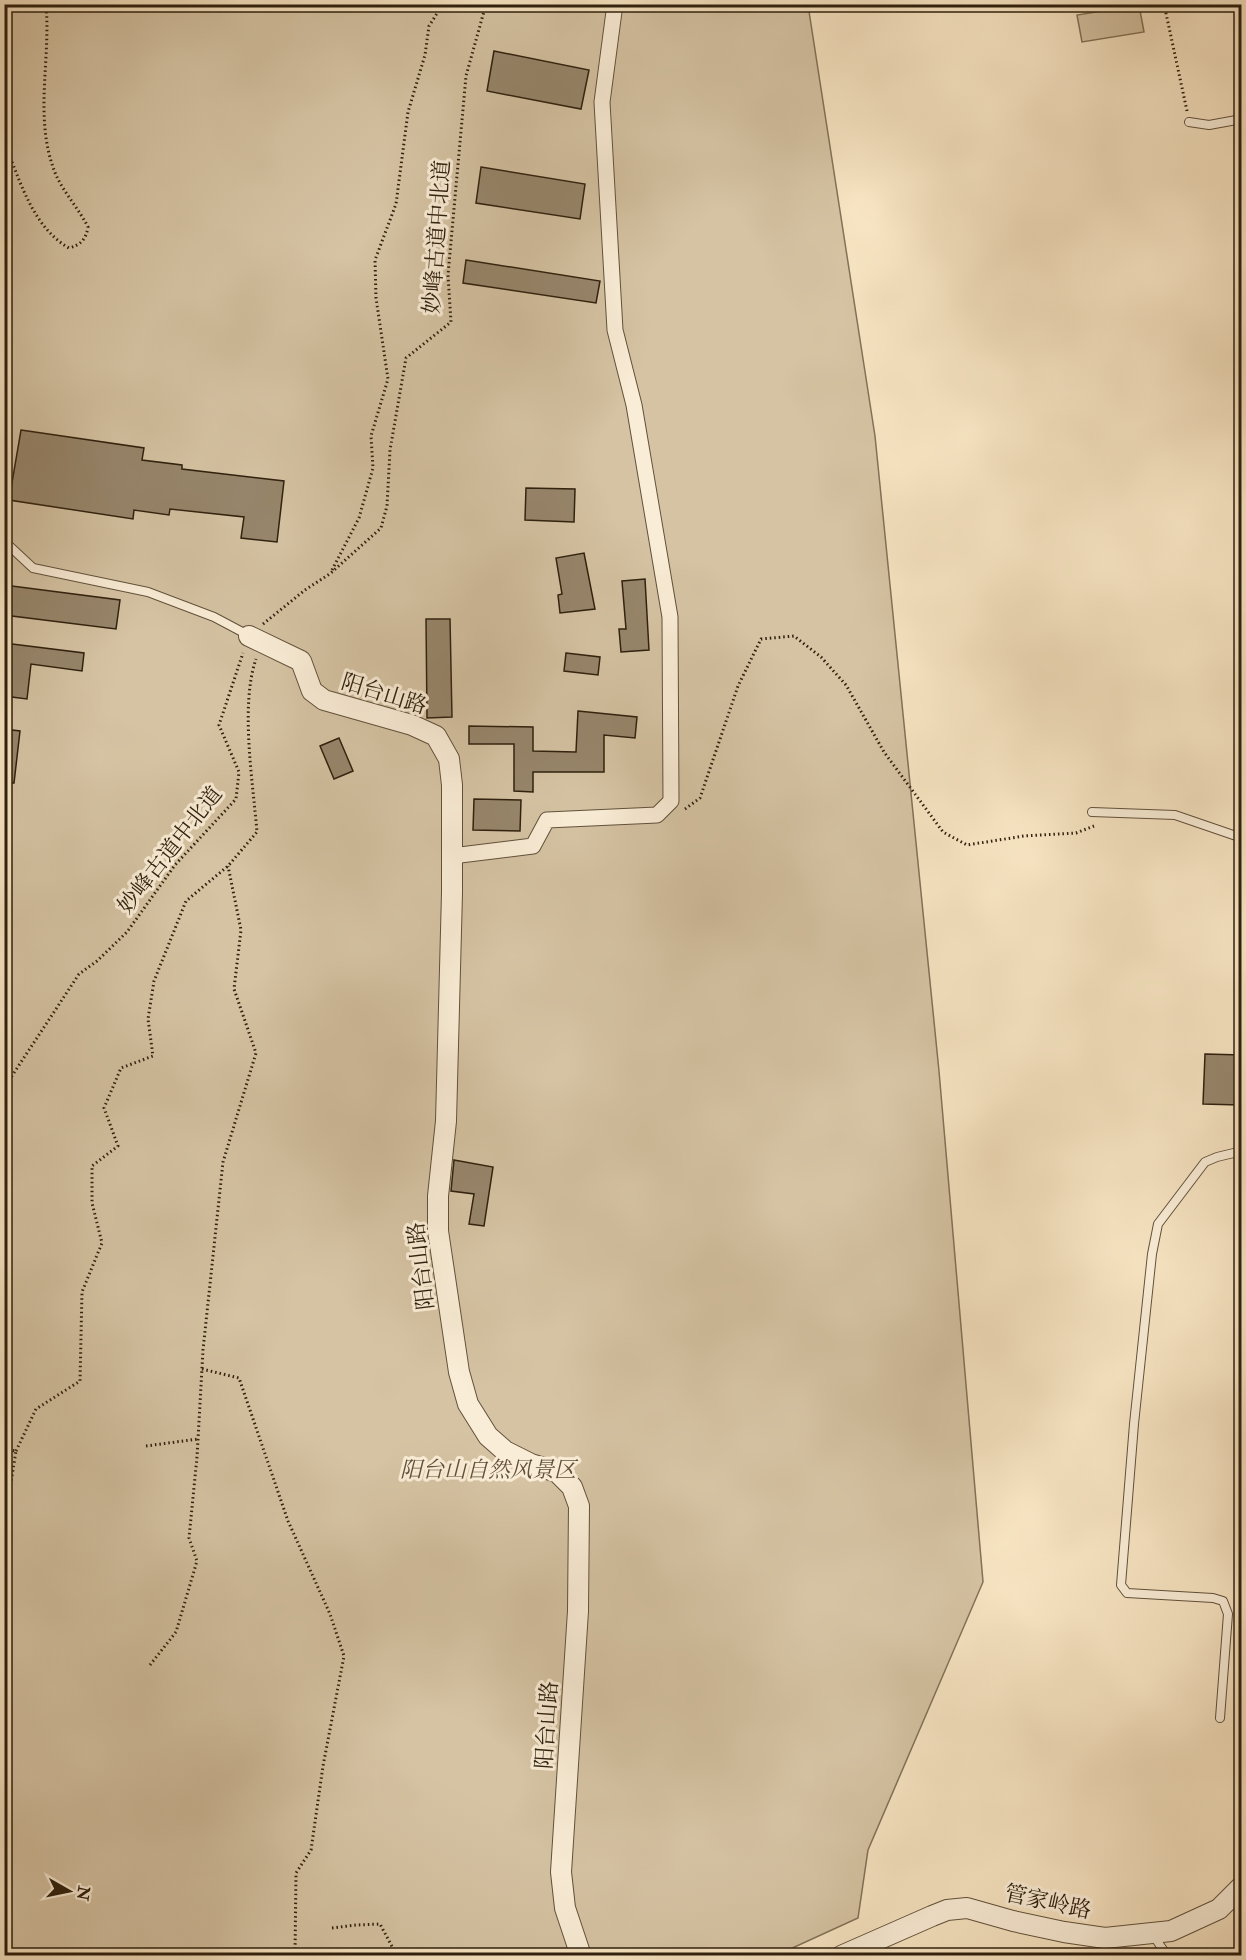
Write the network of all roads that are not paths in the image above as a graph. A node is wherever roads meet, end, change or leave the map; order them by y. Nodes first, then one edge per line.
1 (615, 4) edge
2 (1242, 119) edge
3 (1189, 122) road end
4 (4, 541) edge
5 (256, 639) joint
6 (1092, 812) dead end
7 (1242, 838) edge
8 (452, 856) junction
9 (1242, 1151) edge
10 (1220, 1718) dead end
11 (1242, 1886) edge
12 (1152, 1933) junction
13 (1104, 1947) edge
14 (581, 1956) edge
15 (841, 1956) edge
16 (1173, 1956) edge

1 - 8 street
2 - 3 lane
4 - 5 lane
5 - 8 street, 阳台山路
6 - 7 lane
8 - 14 street, 阳台山路
9 - 10 lane
11 - 12 street, 管家岭路
12 - 13 street, 管家岭路
12 - 16 lane
13 - 15 street, 管家岭路

